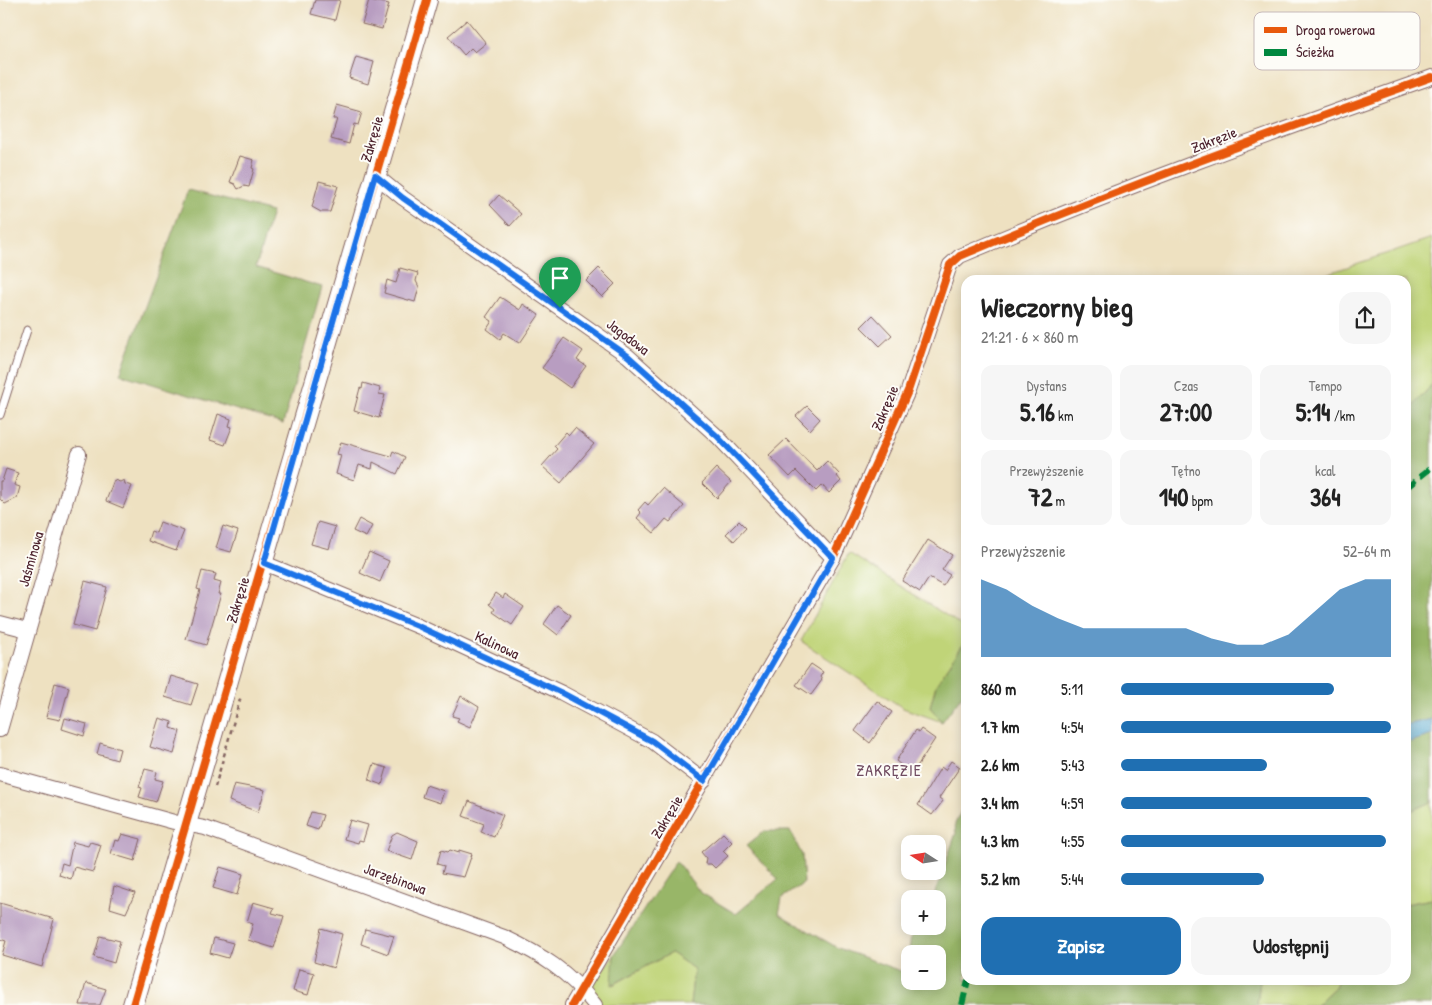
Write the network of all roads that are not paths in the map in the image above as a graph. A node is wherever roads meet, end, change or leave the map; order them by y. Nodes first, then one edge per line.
1 (427, 0) edge
2 (1432, 77) edge
3 (375, 175) junction
4 (26, 330) dead end
5 (0, 415) edge
6 (79, 454) dead end
7 (833, 558) junction
8 (264, 563) junction
9 (0, 623) edge
10 (27, 630) junction
11 (0, 730) edge
12 (0, 774) edge
13 (704, 781) junction
14 (184, 824) junction
15 (582, 988) junction
16 (133, 1005) edge
17 (572, 1005) edge
18 (595, 1005) edge

1 - 3 street, Zakręzie
2 - 7 street, Zakręzie
3 - 7 street, Jagodowa
3 - 8 street, Zakręzie
4 - 5 lane
6 - 10 street, Jaśminowa
7 - 13 street, Zakręzie
8 - 13 street, Kalinowa
8 - 14 street, Zakręzie
9 - 10 street
10 - 11 street, Jaśminowa
12 - 14 street, Jarzębinowa
13 - 15 street, Zakręzie
14 - 15 street, Jarzębinowa
14 - 16 street, Zakręzie
15 - 17 street, Zakręzie
15 - 18 street

